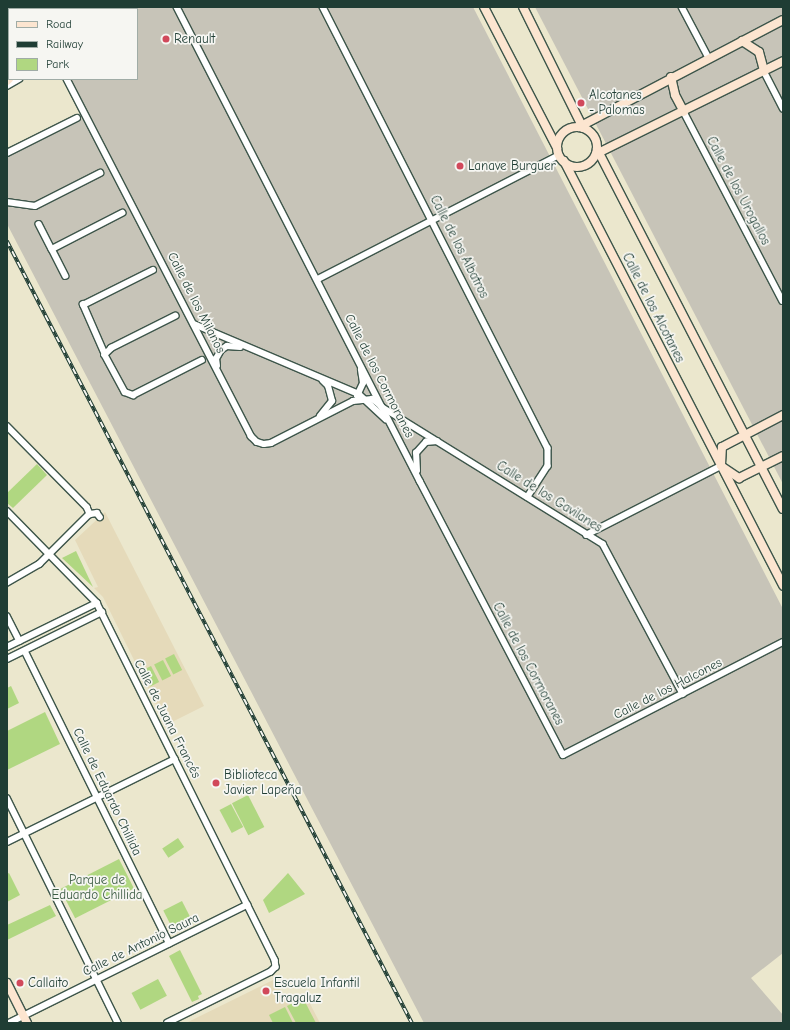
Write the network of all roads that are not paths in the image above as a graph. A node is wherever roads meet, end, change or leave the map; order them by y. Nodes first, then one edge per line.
1 (177, 7) edge
2 (323, 7) edge
3 (484, 7) edge
4 (523, 7) edge
5 (682, 7) edge
6 (783, 20) edge
7 (742, 41) junction
8 (709, 58) junction
9 (783, 61) edge
10 (764, 71) junction
11 (671, 77) junction
12 (17, 80) edge
13 (68, 80) edge
14 (7, 86) edge
15 (783, 108) edge
16 (684, 112) junction
17 (77, 118) dead end
18 (582, 127) junction
19 (597, 152) junction
20 (7, 153) edge
21 (560, 155) junction
22 (100, 173) dead end
23 (7, 202) edge
24 (122, 213) dead end
25 (433, 221) junction
26 (39, 224) dead end
27 (52, 249) junction
28 (153, 270) dead end
29 (66, 276) dead end
30 (318, 279) junction
31 (783, 301) edge
32 (176, 316) dead end
33 (194, 324) junction
34 (251, 348) junction
35 (105, 355) junction
36 (202, 360) dead end
37 (361, 366) junction
38 (219, 372) junction
39 (320, 378) junction
40 (358, 394) junction
41 (364, 399) junction
42 (353, 401) junction
43 (382, 407) junction
44 (783, 415) edge
45 (318, 419) junction
46 (390, 422) junction
47 (7, 426) edge
48 (745, 435) junction
49 (442, 442) junction
50 (783, 456) edge
51 (721, 466) junction
52 (761, 467) junction
53 (420, 481) junction
54 (528, 497) junction
55 (783, 509) edge
56 (7, 511) edge
57 (90, 514) junction
58 (100, 517) dead end
59 (586, 535) junction
60 (50, 555) junction
61 (7, 583) edge
62 (783, 586) edge
63 (97, 603) junction
64 (102, 612) junction
65 (7, 616) edge
66 (20, 641) junction
67 (783, 642) edge
68 (7, 647) edge
69 (25, 651) junction
70 (7, 660) edge
71 (682, 694) junction
72 (563, 754) joint
73 (175, 759) junction
74 (97, 797) junction
75 (7, 798) edge
76 (24, 833) junction
77 (7, 842) edge
78 (247, 905) junction
79 (169, 943) junction
80 (97, 979) junction
81 (7, 983) edge
82 (25, 1019) edge
83 (9, 1023) edge
84 (118, 1023) edge
85 (168, 1023) edge

1 - 30 street, Calle de los Cormoranes
2 - 25 street, Calle de los Albatros
3 - 21 street, Calle de los Alcotanes
4 - 18 street
5 - 8 street
6 - 7 street
7 - 8 street
7 - 10 street
8 - 11 street
9 - 10 street
10 - 15 street
10 - 16 street
11 - 16 street
11 - 18 street
12 - 14 street
13 - 33 street, Calle de los Milanos
16 - 19 street
16 - 31 street, Calle de los Urogallos
17 - 20 street
18 - 19 street
18 - 21 street
19 - 21 street
19 - 48 street, Calle de los Alcotanes
21 - 25 street
21 - 51 street, Calle de los Alcotanes
22 - 23 street
24 - 27 street
25 - 30 street
25 - 54 street, Calle de los Albatros
26 - 27 street
27 - 29 street
28 - 35 street
30 - 37 street, Calle de los Cormoranes
32 - 35 street
33 - 34 street, Calle de los Gavilanes
33 - 38 street, Calle de los Milanos
34 - 38 street, Calle de los Gavilanes
34 - 39 street, Calle de los Gavilanes
35 - 36 street
37 - 40 street
37 - 43 street, Calle de los Cormoranes
38 - 45 street, Calle de los Milanos
39 - 40 street, Calle de los Gavilanes
39 - 45 street
40 - 41 street, Calle de los Gavilanes
40 - 42 street
41 - 42 street
41 - 43 street, Calle de los Gavilanes
41 - 46 street, Calle de los Gavilanes
42 - 45 street, Calle de los Milanos
43 - 46 street, Calle de los Cormoranes
43 - 49 street, Calle de los Gavilanes
44 - 48 street
46 - 53 street, Calle de los Cormoranes
47 - 57 street
48 - 51 street
48 - 52 street, Calle de los Alcotanes
49 - 53 street
49 - 54 street, Calle de los Gavilanes
50 - 52 street
51 - 52 street, Calle de los Alcotanes
51 - 59 street
51 - 62 street, Calle de los Alcotanes
52 - 55 street, Calle de los Alcotanes
53 - 72 street, Calle de los Cormoranes
54 - 59 street, Calle de los Gavilanes
56 - 60 street, Calle de Juana Francés
57 - 58 street
57 - 60 street
59 - 71 street, Calle de los Gavilanes
60 - 61 street
60 - 63 street, Calle de Juana Francés
63 - 64 street, Calle de Juana Francés
63 - 66 street
64 - 69 street
64 - 73 street, Calle de Juana Francés
65 - 66 street
66 - 68 street
67 - 71 street, Calle de los Halcones
69 - 70 street
69 - 74 street, Calle de Eduardo Chillida
71 - 72 street, Calle de los Halcones
73 - 74 street
73 - 78 street, Calle de Juana Francés
74 - 76 street
74 - 79 street, Calle de Eduardo Chillida
75 - 76 street
76 - 77 street
76 - 80 street
78 - 79 street, Calle de Antonio Saura
78 - 85 street, Calle de Juana Francés
79 - 80 street, Calle de Antonio Saura
80 - 82 street, Calle de Antonio Saura
80 - 84 street
81 - 82 street
82 - 83 street, Calle de Antonio Saura

